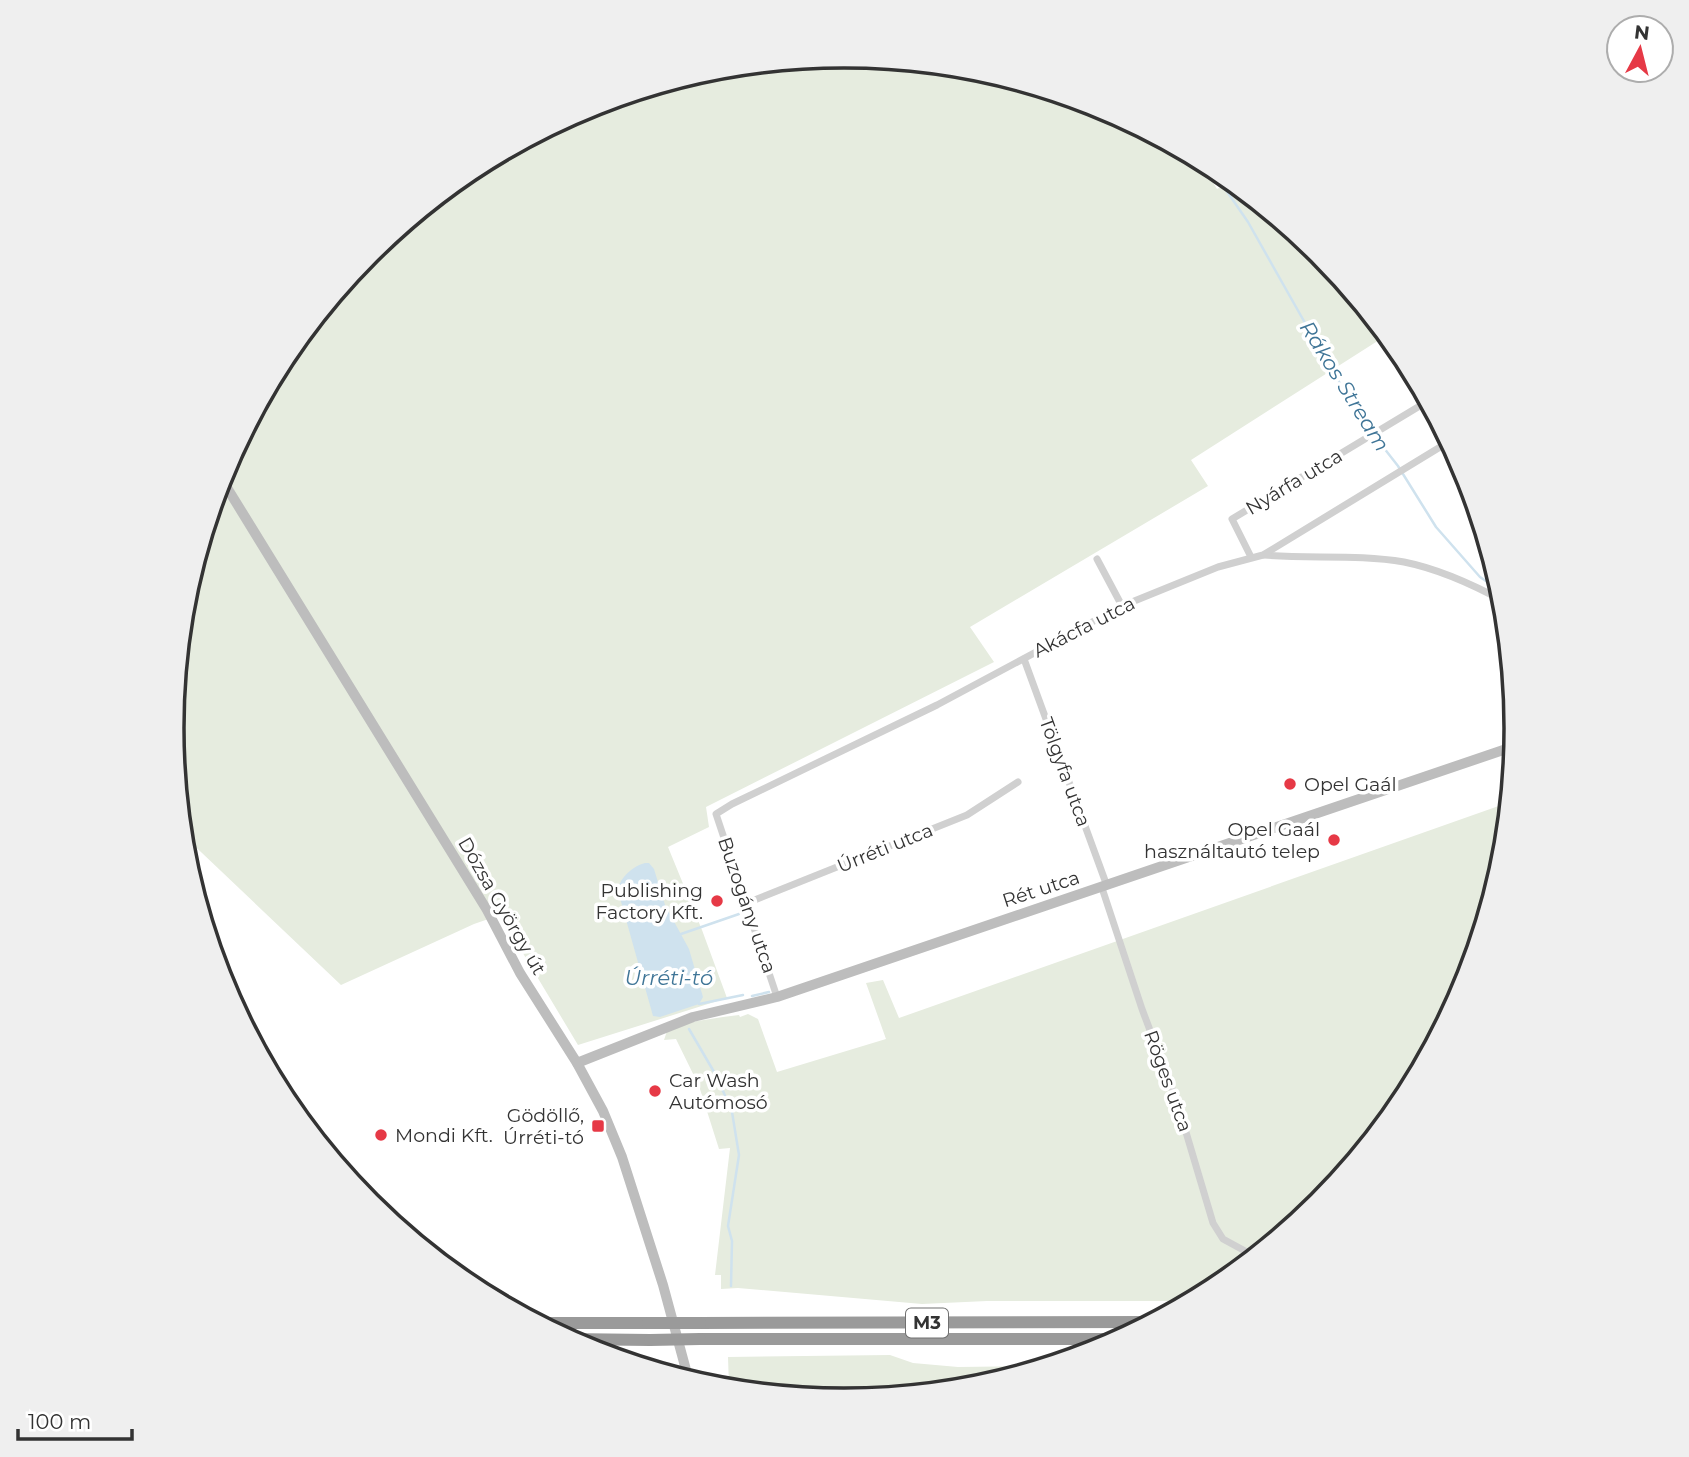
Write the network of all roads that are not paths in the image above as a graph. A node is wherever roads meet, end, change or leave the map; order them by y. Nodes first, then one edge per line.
1 (1420, 406) edge
2 (1441, 446) edge
3 (229, 491) edge
4 (1263, 555) junction
5 (1251, 557) junction
6 (1097, 559) dead end
7 (1491, 595) edge
8 (1122, 606) junction
9 (1024, 659) junction
10 (1504, 750) edge
11 (1018, 782) dead end
12 (716, 814) joint
13 (1104, 887) junction
14 (747, 903) junction
15 (777, 997) junction
16 (577, 1063) junction
17 (1246, 1252) edge
18 (1135, 1322) edge
19 (557, 1323) edge
20 (595, 1339) edge
21 (1094, 1339) edge
22 (687, 1369) edge

1 - 5 street, Nyárfa utca
2 - 4 street, Akácfa utca
3 - 16 main road, Dózsa György út
4 - 5 street, Akácfa utca
4 - 7 street
5 - 8 street, Akácfa utca
6 - 8 street
8 - 9 street, Akácfa utca
9 - 12 street, Akácfa utca
9 - 13 street, Tölgyfa utca
10 - 13 main road, Rét utca
11 - 14 street, Úrréti utca
12 - 14 street, Buzogány utca
13 - 15 main road, Rét utca
13 - 17 street, Röges utca
14 - 15 street, Buzogány utca
15 - 16 main road, Rét utca
16 - 22 main road, Dózsa György út
18 - 19 highway, M3, bridge
20 - 21 highway, M3, bridge

